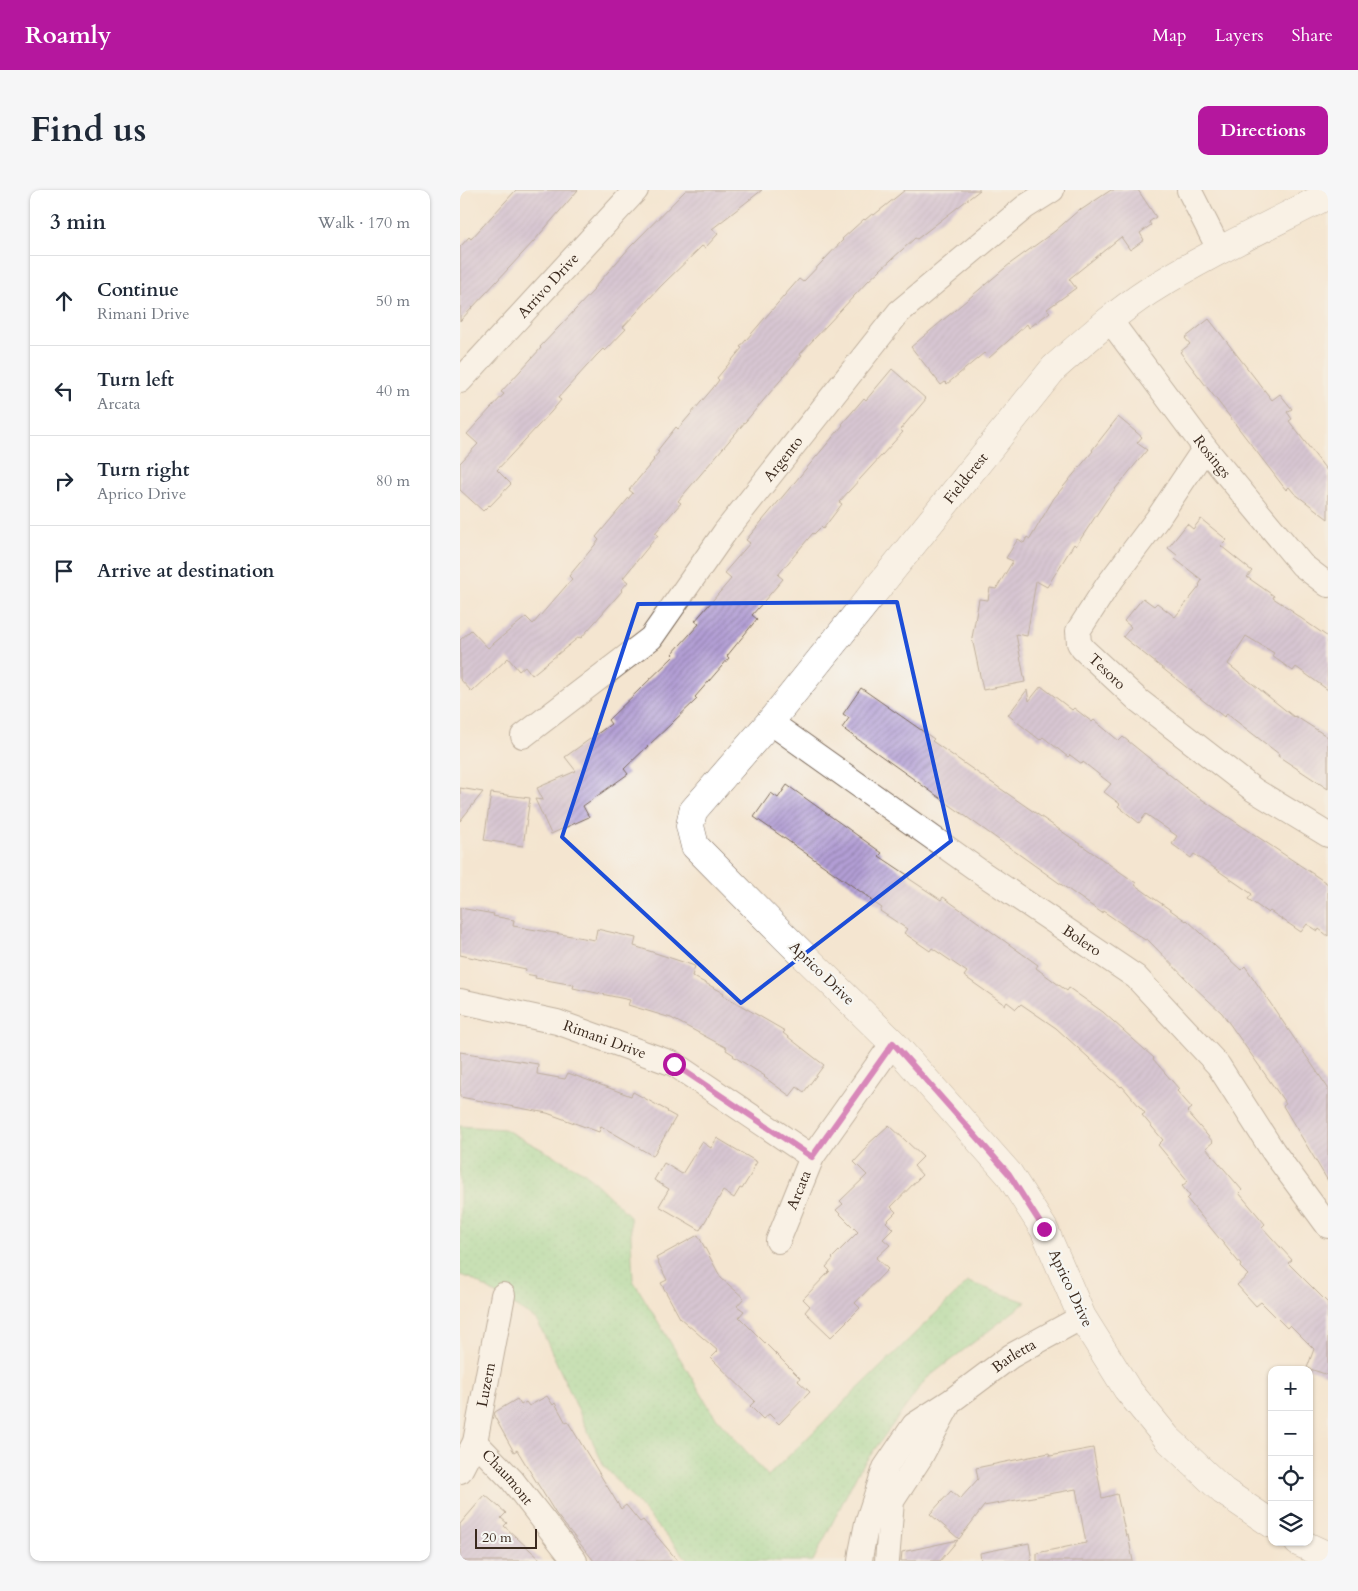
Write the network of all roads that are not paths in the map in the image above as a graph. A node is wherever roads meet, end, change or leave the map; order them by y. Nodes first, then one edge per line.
1 (636, 190) edge
2 (1052, 190) edge
3 (1189, 190) edge
4 (1328, 194) edge
5 (1220, 251) junction
6 (1109, 319) junction
7 (460, 382) edge
8 (1205, 448) junction
9 (1328, 585) edge
10 (770, 722) junction
11 (523, 736) dead end
12 (1328, 835) edge
13 (695, 846) joint
14 (460, 1001) edge
15 (893, 1043) junction
16 (812, 1157) junction
17 (1328, 1226) edge
18 (778, 1241) dead end
19 (503, 1295) dead end
20 (1082, 1317) junction
21 (475, 1442) junction
22 (460, 1471) edge
23 (884, 1499) junction
24 (1268, 1521) edge
25 (1307, 1546) edge
26 (1328, 1556) edge
27 (575, 1561) edge
28 (860, 1561) edge
29 (887, 1561) edge

1 - 7 street, Arrivo Drive
2 - 11 street, Argento
3 - 5 street
4 - 5 street, Fieldcrest
5 - 6 street, Fieldcrest
6 - 8 street, Rosings
6 - 10 street, Fieldcrest
8 - 9 street, Rosings
8 - 12 street, Tesoro
10 - 13 street, Fieldcrest
10 - 17 street, Bolero
13 - 15 street, Aprico Drive
14 - 16 street, Rimani Drive
15 - 16 street, Arcata
15 - 20 street, Aprico Drive
16 - 18 street, Arcata
19 - 21 street, Luzern
20 - 23 street, Barletta
20 - 24 street, Aprico Drive
21 - 22 street, Luzern
21 - 27 street, Chaumont
23 - 28 street, Barletta
23 - 29 street, Barletta
25 - 26 street

